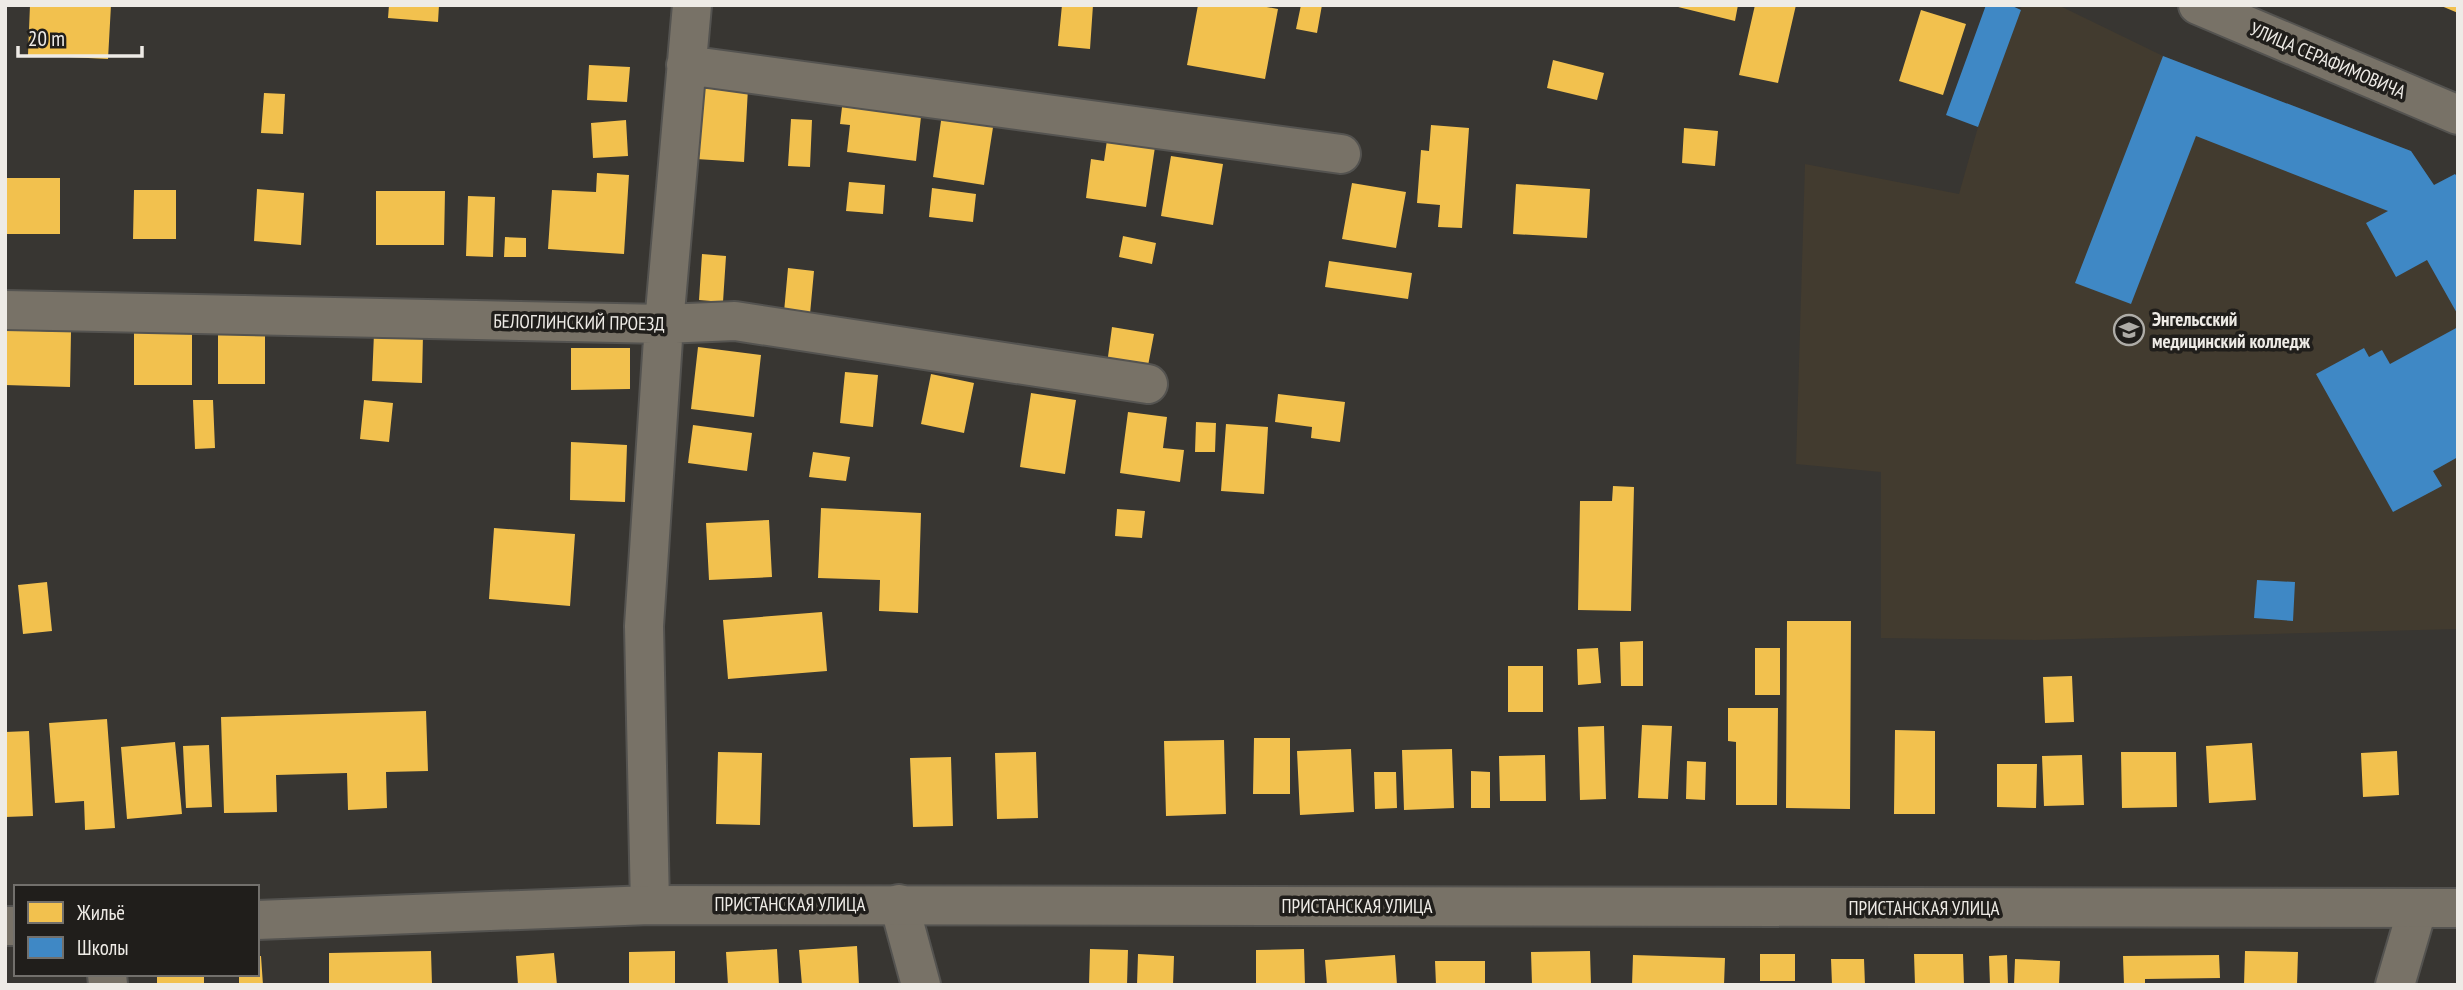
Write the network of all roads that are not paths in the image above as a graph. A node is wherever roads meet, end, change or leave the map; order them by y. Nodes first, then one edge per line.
1 (692, 5) edge
2 (2198, 5) edge
3 (686, 65) junction
4 (2458, 115) edge
5 (1341, 153) dead end
6 (5, 310) edge
7 (664, 324) junction
8 (1148, 384) dead end
9 (899, 904) junction
10 (650, 905) junction
11 (2458, 908) edge
12 (2417, 910) junction
13 (259, 919) edge
14 (921, 985) edge
15 (2395, 985) edge

1 - 3 street
2 - 4 street, УЛИЦА СЕРАФИМОВИЧА
3 - 5 street
3 - 7 street
6 - 7 street, БЕЛОГЛИНСКИЙ ПРОЕЗД
7 - 8 street, БЕЛОГЛИНСКИЙ ПРОЕЗД
7 - 10 street
9 - 10 street, ПРИСТАНСКАЯ УЛИЦА
9 - 12 street, ПРИСТАНСКАЯ УЛИЦА
9 - 14 street
10 - 13 street, ПРИСТАНСКАЯ УЛИЦА
11 - 12 street, ПРИСТАНСКАЯ УЛИЦА
12 - 15 street

